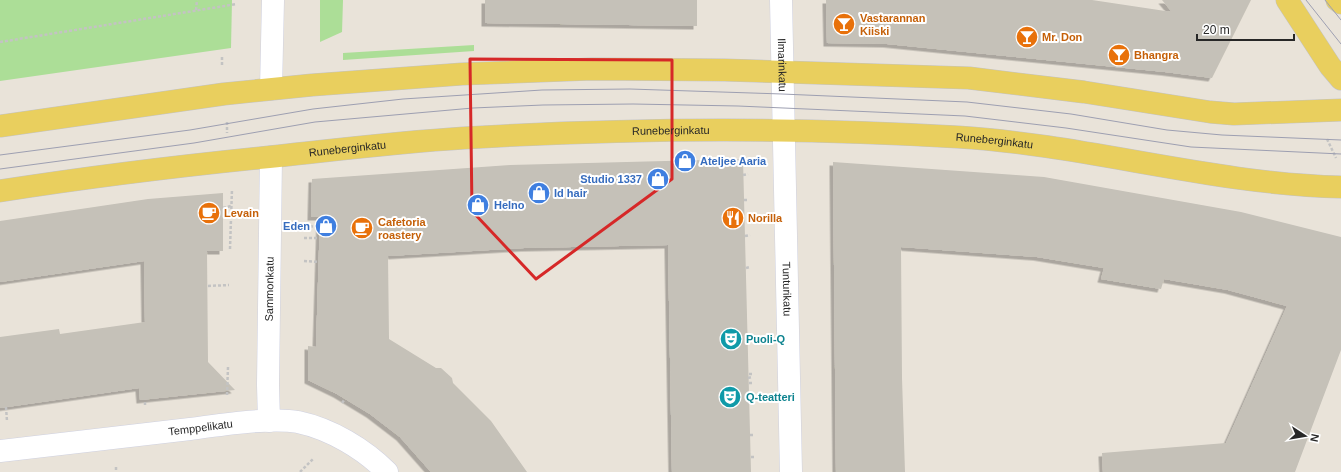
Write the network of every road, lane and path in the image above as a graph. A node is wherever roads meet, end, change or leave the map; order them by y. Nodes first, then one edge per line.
1 (196, 0) edge
2 (273, 0) edge
3 (781, 0) edge
4 (1287, 0) edge
5 (1337, 0) edge
6 (1341, 3) edge
7 (237, 4) dead end
8 (196, 10) junction
9 (0, 42) edge
10 (782, 72) junction
11 (1341, 79) edge
12 (272, 89) junction
13 (1341, 110) edge
14 (0, 126) edge
15 (782, 130) junction
16 (272, 157) junction
17 (748, 174) dead end
18 (743, 175) dead end
19 (1341, 187) edge
20 (0, 190) edge
21 (744, 200) dead end
22 (749, 200) dead end
23 (231, 206) dead end
24 (223, 208) dead end
25 (305, 226) dead end
26 (319, 227) dead end
27 (750, 235) dead end
28 (745, 236) dead end
29 (304, 238) dead end
30 (319, 238) dead end
31 (304, 261) dead end
32 (318, 262) dead end
33 (750, 267) dead end
34 (746, 268) dead end
35 (229, 285) dead end
36 (208, 286) dead end
37 (748, 337) dead end
38 (752, 337) dead end
39 (228, 367) dead end
40 (227, 395) dead end
41 (345, 399) dead end
42 (145, 400) dead end
43 (342, 403) dead end
44 (145, 405) dead end
45 (6, 407) dead end
46 (7, 422) dead end
47 (269, 422) junction
48 (0, 452) edge
49 (313, 459) dead end
50 (116, 467) dead end
51 (116, 472) edge
52 (300, 472) edge
53 (387, 472) edge
54 (791, 472) edge

1 - 8 path
2 - 12 street
3 - 10 street, Ilmarinkatu
4 - 11 main road
5 - 6 main road
7 - 8 path
8 - 9 path
10 - 12 main road
10 - 13 main road
10 - 15 street, Ilmarinkatu
12 - 14 main road
15 - 16 main road, Runeberginkatu
15 - 19 main road, Runeberginkatu
15 - 54 street, Tunturikatu
16 - 20 main road, Runeberginkatu
16 - 47 street, Sammonkatu
17 - 18 path
21 - 22 path
23 - 24 path
25 - 26 path
27 - 28 path
29 - 30 path
31 - 32 path
33 - 34 path
35 - 36 path
37 - 38 path
39 - 40 path
41 - 43 path
42 - 44 path
45 - 46 path
47 - 48 street, Temppelikatu
47 - 53 street, Temppelikatu
49 - 52 path
50 - 51 path

